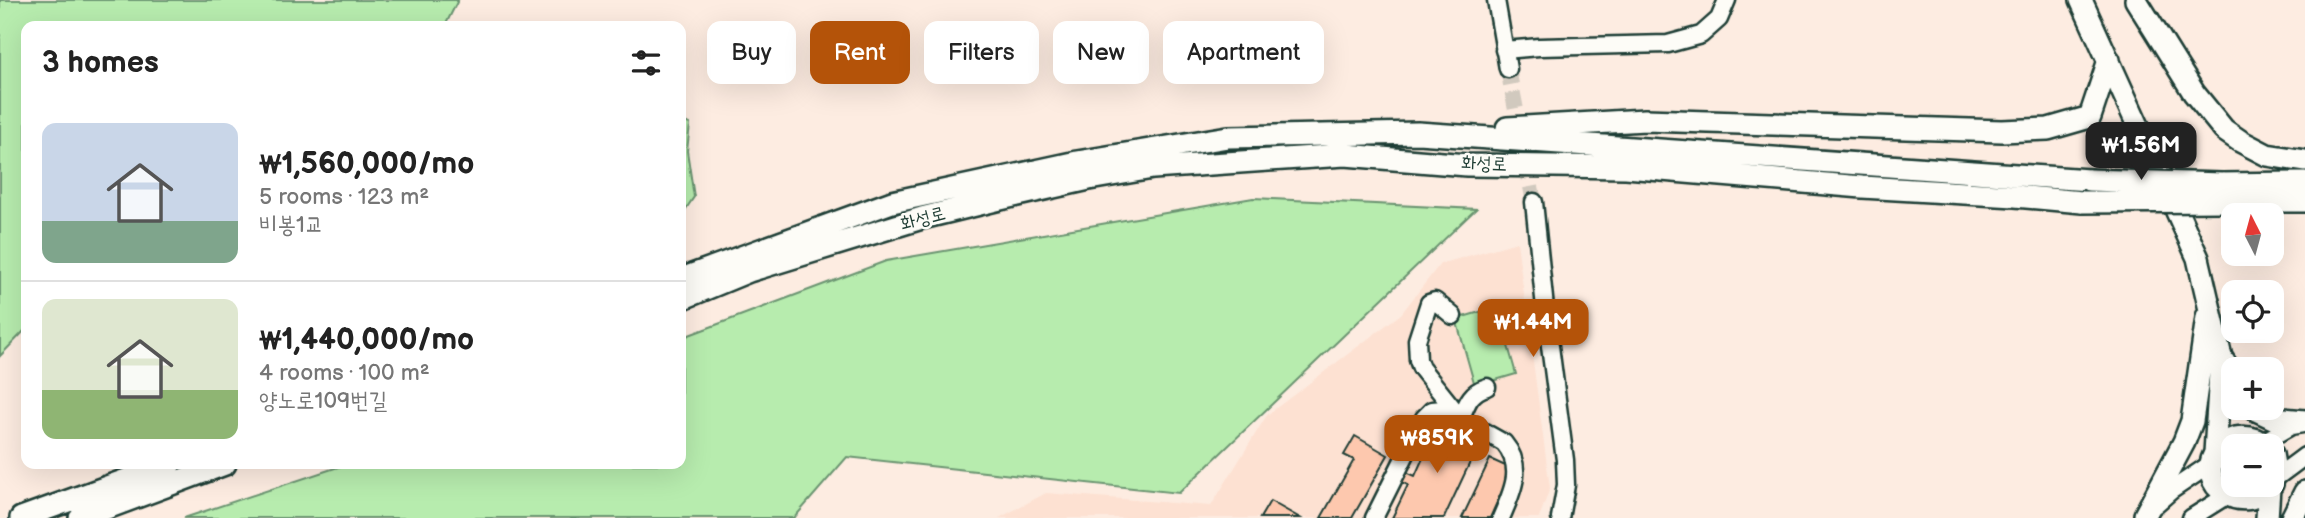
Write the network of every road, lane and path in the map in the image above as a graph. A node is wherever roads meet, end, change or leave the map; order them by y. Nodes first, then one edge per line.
1 (1496, 0) edge
2 (1727, 0) edge
3 (2081, 0) edge
4 (2136, 0) edge
5 (1504, 50) junction
6 (2109, 60) junction
7 (1508, 69) tunnel mouth
8 (1418, 133) junction
9 (2305, 160) edge
10 (2305, 183) edge
11 (2224, 192) junction
12 (2305, 201) edge
13 (1534, 202) tunnel mouth
14 (686, 277) edge
15 (686, 297) edge
16 (2209, 305) junction
17 (1454, 316) dead end
18 (2221, 357) joint
19 (1487, 387) dead end
20 (1461, 418) junction
21 (2284, 419) edge
22 (2305, 422) edge
23 (2280, 434) edge
24 (2221, 449) edge
25 (2305, 456) edge
26 (2213, 458) junction
27 (156, 469) edge
28 (212, 469) edge
29 (2284, 473) edge
30 (2305, 492) edge
31 (2258, 497) edge
32 (2269, 497) edge
33 (2230, 504) edge
34 (2144, 516) edge
35 (21, 518) edge
36 (80, 518) edge
37 (1374, 518) edge
38 (1501, 518) edge
39 (1560, 518) edge
40 (2192, 518) edge
41 (2267, 518) edge
42 (2292, 518) edge

1 - 5 street
2 - 5 street
3 - 6 main road
4 - 9 main road
5 - 7 street
6 - 8 main road
6 - 16 main road
8 - 11 main road, 화성로, bridge
8 - 14 main road, 화성로
10 - 11 main road, 화성로
11 - 12 main road, 화성로
11 - 15 main road, 화성로, bridge
13 - 39 street
16 - 18 main road
16 - 34 main road
17 - 20 street
18 - 26 main road
19 - 20 street
20 - 37 street
20 - 38 street
21 - 22 main road
22 - 23 street
24 - 26 main road
25 - 29 street
26 - 33 main road
26 - 34 street
27 - 35 main road
28 - 36 main road
30 - 42 main road
31 - 33 main road
32 - 41 main road
33 - 40 street

